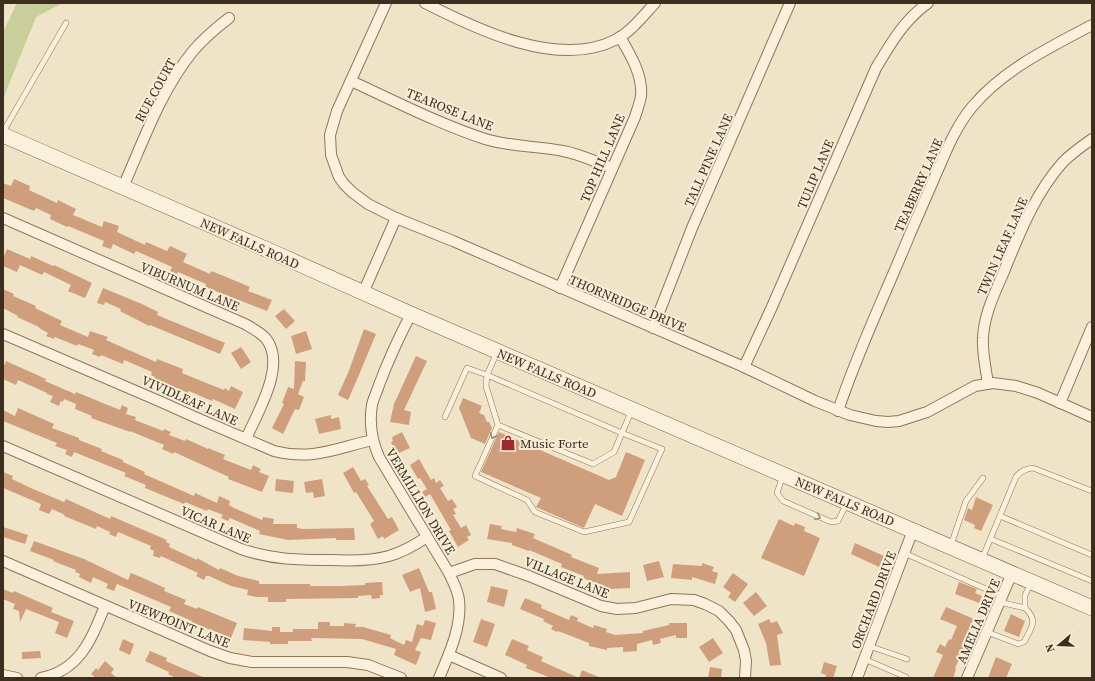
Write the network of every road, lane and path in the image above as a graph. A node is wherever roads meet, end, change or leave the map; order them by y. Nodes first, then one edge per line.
1 (386, 3) edge
2 (425, 3) edge
3 (655, 3) edge
4 (790, 3) edge
5 (928, 3) edge
6 (229, 18) dead end
7 (66, 23) dead end
8 (1092, 25) edge
9 (620, 38) junction
10 (351, 81) junction
11 (3, 134) edge
12 (1092, 139) edge
13 (612, 168) junction
14 (123, 187) junction
15 (3, 218) edge
16 (396, 218) junction
17 (560, 288) junction
18 (363, 293) junction
19 (411, 314) junction
20 (1092, 327) edge
21 (652, 328) junction
22 (3, 334) edge
23 (497, 352) junction
24 (744, 367) junction
25 (487, 375) junction
26 (988, 384) junction
27 (1060, 403) junction
28 (632, 409) junction
29 (838, 411) junction
30 (445, 417) dead end
31 (1092, 417) edge
32 (498, 425) junction
33 (622, 433) junction
34 (246, 439) junction
35 (373, 440) junction
36 (3, 446) edge
37 (784, 475) junction
38 (983, 478) dead end
39 (1092, 491) edge
40 (848, 502) junction
41 (1000, 516) junction
42 (913, 530) junction
43 (427, 537) junction
44 (991, 539) junction
45 (950, 546) junction
46 (904, 553) junction
47 (1092, 555) edge
48 (982, 560) junction
49 (3, 561) edge
50 (449, 573) junction
51 (1012, 573) junction
52 (1092, 581) edge
53 (1032, 582) junction
54 (1001, 599) junction
55 (105, 606) junction
56 (1025, 608) junction
57 (1092, 608) edge
58 (987, 632) junction
59 (869, 646) junction
60 (449, 655) junction
61 (864, 659) junction
62 (906, 659) dead end
63 (3, 674) edge
64 (906, 677) dead end
65 (17, 678) edge
66 (41, 678) edge
67 (401, 678) edge
68 (439, 678) edge
69 (501, 678) edge
70 (745, 678) edge
71 (858, 678) edge
72 (968, 678) edge

1 - 10 street, THORNRIDGE DRIVE
2 - 9 street
3 - 9 street
4 - 21 street, TALL PINE LANE
5 - 24 street, TULIP LANE
6 - 14 street, RUE COURT
7 - 11 lane
8 - 29 street, TEABERRY LANE
9 - 13 street, TOP HILL LANE
10 - 13 street, TEAROSE LANE
10 - 16 street, THORNRIDGE DRIVE
11 - 14 main road, NEW FALLS ROAD
12 - 26 street, TWIN LEAF LANE
13 - 17 street, TOP HILL LANE
14 - 18 main road, NEW FALLS ROAD
15 - 34 street, VIBURNUM LANE
16 - 17 street, THORNRIDGE DRIVE
16 - 18 street
17 - 21 street, THORNRIDGE DRIVE
18 - 19 main road, NEW FALLS ROAD
19 - 23 main road, NEW FALLS ROAD
19 - 35 street, VERMILLION DRIVE
20 - 27 street
21 - 24 street, THORNRIDGE DRIVE
22 - 34 street, VIVIDLEAF LANE
23 - 25 lane
23 - 28 main road, NEW FALLS ROAD
24 - 29 street, THORNRIDGE DRIVE
25 - 30 lane
25 - 32 lane
25 - 33 lane
26 - 27 street, THORNRIDGE DRIVE
26 - 29 street, THORNRIDGE DRIVE
27 - 31 street, THORNRIDGE DRIVE
28 - 33 lane
28 - 37 main road, NEW FALLS ROAD
32 - 33 lane
32 -> 33 lane
34 - 35 street, VIVIDLEAF LANE
35 - 43 street, VERMILLION DRIVE
36 - 43 street, VICAR LANE
37 - 40 main road, NEW FALLS ROAD
37 -> 40 lane
38 - 45 lane
39 - 41 lane
40 - 42 main road, NEW FALLS ROAD
41 - 44 lane
41 - 47 lane
42 - 45 main road, NEW FALLS ROAD
42 - 46 street, ORCHARD DRIVE
43 - 50 street, VERMILLION DRIVE
44 - 48 lane
44 - 52 lane
45 - 48 main road, NEW FALLS ROAD
46 - 54 lane
46 - 59 street, ORCHARD DRIVE
48 - 51 main road, NEW FALLS ROAD
49 - 55 street, VIEWPOINT LANE
50 - 60 street, VERMILLION DRIVE
50 - 70 street, VILLAGE LANE
51 - 53 main road, NEW FALLS ROAD
51 - 54 street, AMELIA DRIVE
53 - 56 lane
53 - 57 main road, NEW FALLS ROAD
54 - 56 lane
54 - 58 street, AMELIA DRIVE
55 - 66 street
55 - 67 street, VIEWPOINT LANE
56 - 58 lane
58 - 72 street, AMELIA DRIVE
59 - 61 street, ORCHARD DRIVE
59 - 62 lane
60 - 68 street, VERMILLION DRIVE
60 - 69 street
61 - 64 lane
61 - 71 street, ORCHARD DRIVE
63 - 65 street

